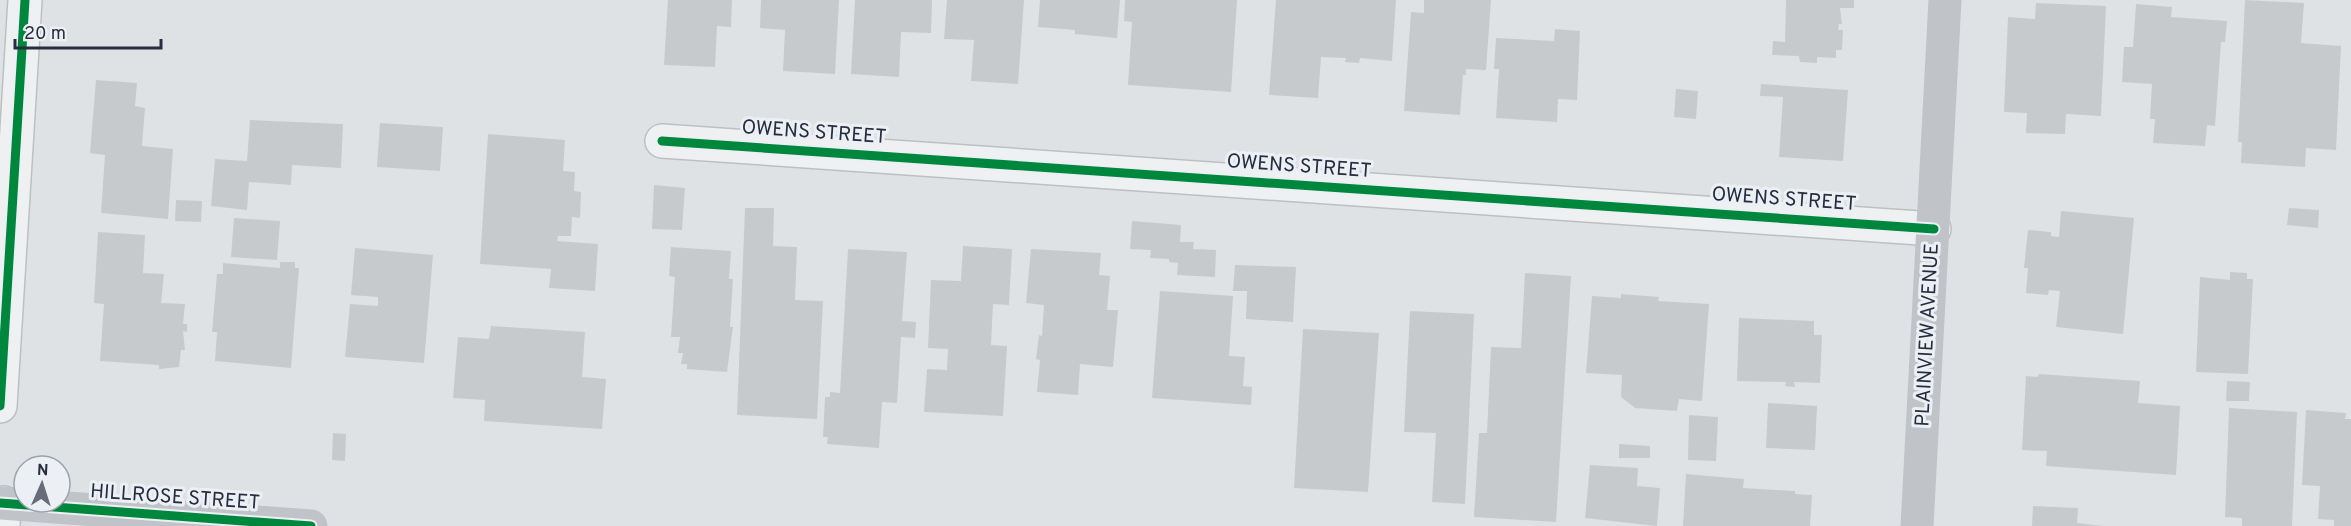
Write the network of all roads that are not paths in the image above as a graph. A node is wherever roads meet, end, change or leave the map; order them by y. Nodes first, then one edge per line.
1 (25, 0) edge
2 (1945, 0) edge
3 (662, 141) dead end
4 (1934, 229) junction
5 (0, 406) edge
6 (2, 511) edge
7 (311, 526) edge
8 (1917, 526) edge

1 - 5 street
2 - 4 street, PLAINVIEW AVENUE
3 - 4 street, OWENS STREET
4 - 8 street, PLAINVIEW AVENUE
6 - 7 street, HILLROSE STREET

